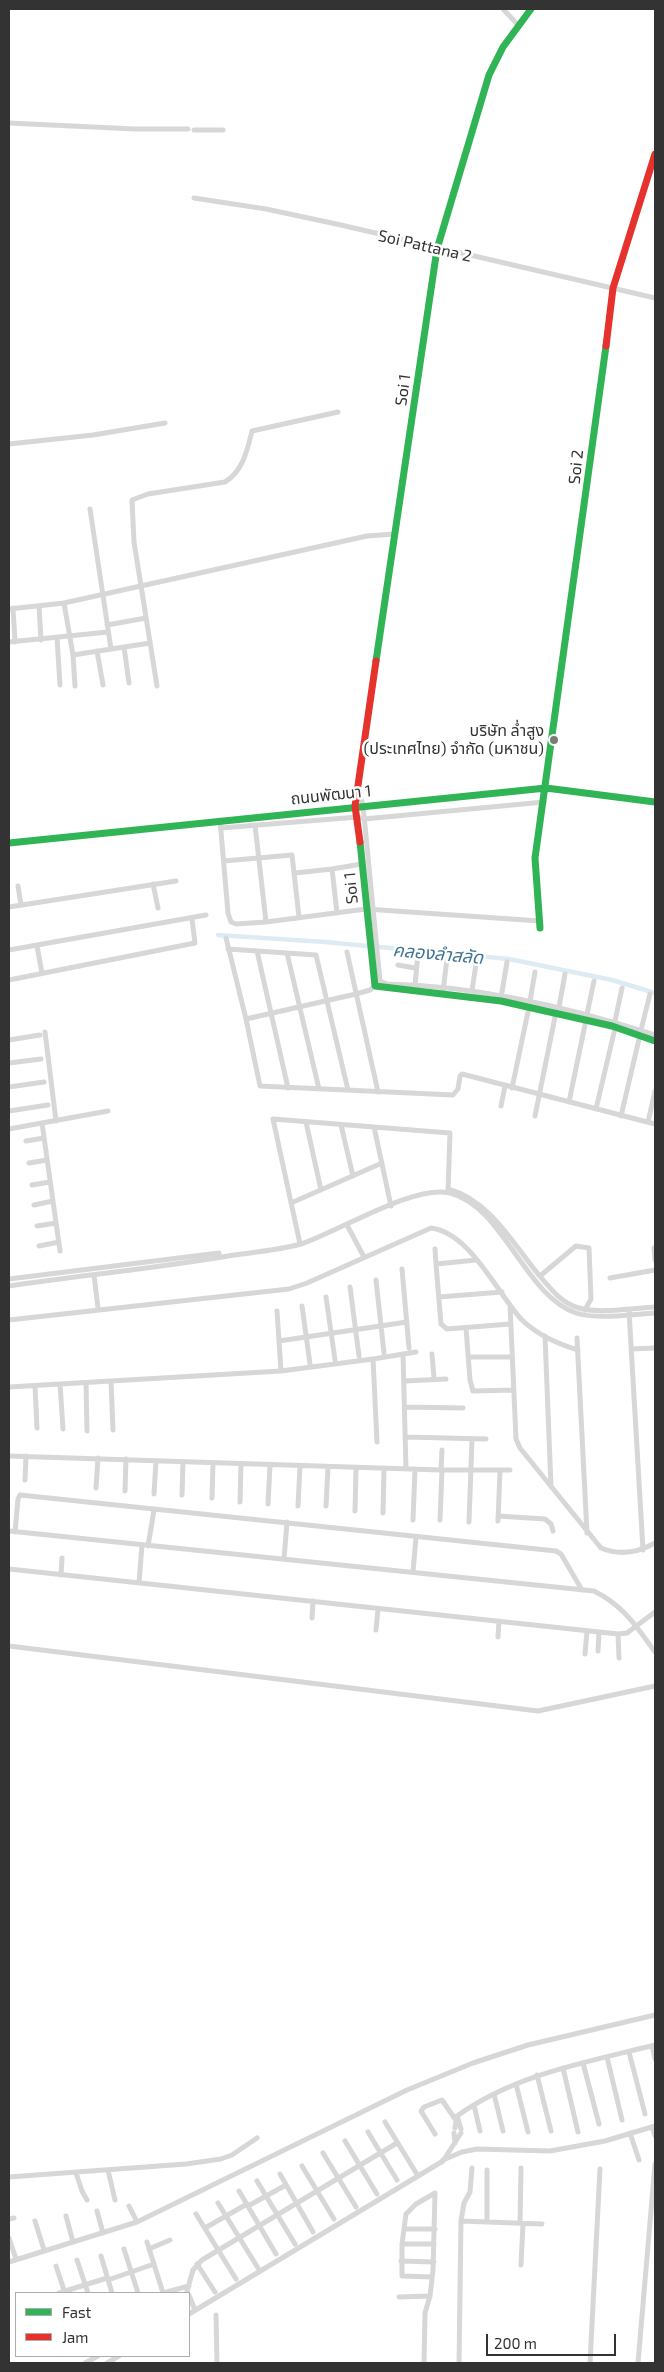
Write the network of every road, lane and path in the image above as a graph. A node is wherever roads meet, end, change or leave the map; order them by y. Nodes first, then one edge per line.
1 (504, 9) edge
2 (531, 9) edge
3 (519, 26) junction
4 (9, 123) edge
5 (223, 130) dead end
6 (655, 154) edge
7 (194, 198) dead end
8 (437, 249) junction
9 (613, 288) junction
10 (655, 298) edge
11 (338, 412) dead end
12 (165, 423) dead end
13 (9, 444) edge
14 (90, 509) dead end
15 (394, 534) junction
16 (141, 585) junction
17 (104, 594) junction
18 (64, 603) junction
19 (39, 606) junction
20 (11, 609) edge
21 (146, 618) junction
22 (107, 625) junction
23 (108, 632) junction
24 (70, 637) junction
25 (57, 638) junction
26 (41, 640) junction
27 (9, 642) edge
28 (15, 642) junction
29 (150, 644) junction
30 (124, 647) junction
31 (111, 649) junction
32 (98, 651) junction
33 (73, 655) junction
34 (129, 683) dead end
35 (60, 685) dead end
36 (103, 685) dead end
37 (75, 686) dead end
38 (157, 686) dead end
39 (546, 788) junction
40 (545, 802) junction
41 (655, 802) edge
42 (359, 805) junction
43 (361, 818) junction
44 (221, 824) junction
45 (255, 826) junction
46 (9, 844) edge
47 (259, 857) junction
48 (224, 861) junction
49 (362, 864) junction
50 (332, 868) junction
51 (295, 873) junction
52 (176, 880) dead end
53 (153, 884) junction
54 (18, 886) dead end
55 (21, 905) junction
56 (9, 907) edge
57 (158, 908) dead end
58 (370, 909) junction
59 (337, 914) junction
60 (206, 915) dead end
61 (299, 917) junction
62 (192, 919) junction
63 (266, 922) junction
64 (540, 924) joint
65 (226, 938) dead end
66 (37, 946) junction
67 (228, 949) junction
68 (9, 950) edge
69 (257, 951) junction
70 (347, 952) dead end
71 (287, 953) junction
72 (418, 954) dead end
73 (477, 957) dead end
74 (447, 959) dead end
75 (508, 962) dead end
76 (398, 966) dead end
77 (416, 968) junction
78 (536, 972) dead end
79 (42, 973) junction
80 (565, 974) dead end
81 (9, 980) edge
82 (594, 981) dead end
83 (376, 983) junction
84 (415, 985) junction
85 (622, 988) dead end
86 (444, 991) junction
87 (472, 991) junction
88 (356, 994) junction
89 (650, 994) dead end
90 (501, 998) junction
91 (328, 1001) junction
92 (530, 1004) junction
93 (301, 1007) junction
94 (558, 1009) junction
95 (272, 1014) junction
96 (586, 1018) junction
97 (246, 1019) junction
98 (614, 1023) junction
99 (45, 1032) dead end
100 (641, 1034) junction
101 (40, 1035) dead end
102 (655, 1035) edge
103 (9, 1040) edge
104 (655, 1041) edge
105 (41, 1058) dead end
106 (9, 1063) edge
107 (44, 1082) dead end
108 (505, 1086) junction
109 (9, 1087) edge
110 (288, 1088) junction
111 (512, 1088) junction
112 (319, 1089) junction
113 (348, 1090) junction
114 (655, 1091) edge
115 (378, 1092) junction
116 (541, 1094) junction
117 (568, 1101) junction
118 (655, 1101) edge
119 (48, 1105) dead end
120 (501, 1106) dead end
121 (595, 1108) junction
122 (9, 1111) edge
123 (108, 1111) dead end
124 (535, 1116) dead end
125 (622, 1116) junction
126 (56, 1120) junction
127 (306, 1122) junction
128 (651, 1122) edge
129 (42, 1123) junction
130 (341, 1125) junction
131 (374, 1127) junction
132 (9, 1129) edge
133 (44, 1138) junction
134 (26, 1141) dead end
135 (47, 1160) junction
136 (29, 1163) dead end
137 (382, 1163) junction
138 (353, 1176) junction
139 (50, 1182) junction
140 (32, 1185) dead end
141 (321, 1190) junction
142 (448, 1191) junction
143 (53, 1201) junction
144 (291, 1203) junction
145 (34, 1205) dead end
146 (391, 1206) junction
147 (56, 1223) junction
148 (36, 1226) dead end
149 (348, 1226) junction
150 (59, 1242) junction
151 (300, 1244) junction
152 (39, 1246) dead end
153 (654, 1248) edge
154 (435, 1249) dead end
155 (60, 1251) dead end
156 (219, 1253) dead end
157 (520, 1255) junction
158 (208, 1257) junction
159 (364, 1257) junction
160 (476, 1260) junction
161 (655, 1260) edge
162 (436, 1264) junction
163 (126, 1268) junction
164 (402, 1269) dead end
165 (655, 1270) edge
166 (42, 1274) junction
167 (540, 1276) junction
168 (94, 1277) junction
169 (610, 1278) dead end
170 (9, 1279) edge
171 (376, 1280) dead end
172 (43, 1281) junction
173 (9, 1286) edge
174 (350, 1287) dead end
175 (502, 1292) junction
176 (326, 1297) dead end
177 (439, 1297) junction
178 (510, 1304) junction
179 (302, 1306) dead end
180 (655, 1307) edge
181 (98, 1308) junction
182 (585, 1310) junction
183 (277, 1311) dead end
184 (655, 1313) edge
185 (629, 1314) junction
186 (9, 1320) edge
187 (407, 1322) junction
188 (510, 1324) junction
189 (381, 1326) junction
190 (466, 1328) junction
191 (356, 1330) junction
192 (331, 1333) junction
193 (545, 1336) junction
194 (307, 1337) junction
195 (577, 1338) dead end
196 (280, 1341) junction
197 (409, 1348) dead end
198 (655, 1348) edge
199 (631, 1349) junction
200 (578, 1350) junction
201 (416, 1352) dead end
202 (384, 1353) dead end
203 (402, 1354) junction
204 (432, 1354) dead end
205 (359, 1356) dead end
206 (469, 1357) junction
207 (512, 1357) junction
208 (373, 1359) junction
209 (335, 1360) dead end
210 (310, 1364) dead end
211 (280, 1371) junction
212 (434, 1378) junction
213 (446, 1379) dead end
214 (111, 1381) junction
215 (404, 1381) junction
216 (86, 1383) junction
217 (60, 1384) junction
218 (35, 1386) junction
219 (9, 1387) edge
220 (514, 1390) junction
221 (406, 1408) junction
222 (462, 1408) dead end
223 (37, 1428) dead end
224 (63, 1429) dead end
225 (114, 1430) dead end
226 (87, 1432) dead end
227 (406, 1437) junction
228 (472, 1439) junction
229 (486, 1439) dead end
230 (376, 1442) dead end
231 (442, 1450) dead end
232 (9, 1456) edge
233 (26, 1456) junction
234 (98, 1458) junction
235 (126, 1459) junction
236 (156, 1460) junction
237 (183, 1462) junction
238 (213, 1463) junction
239 (241, 1464) junction
240 (270, 1465) junction
241 (300, 1466) junction
242 (328, 1467) junction
243 (356, 1468) junction
244 (384, 1469) junction
245 (406, 1469) junction
246 (415, 1469) junction
247 (442, 1470) junction
248 (471, 1470) junction
249 (500, 1470) junction
250 (510, 1470) dead end
251 (25, 1480) dead end
252 (551, 1487) junction
253 (96, 1488) dead end
254 (125, 1491) dead end
255 (154, 1494) dead end
256 (182, 1495) dead end
257 (212, 1498) dead end
258 (240, 1502) dead end
259 (268, 1504) dead end
260 (298, 1506) dead end
261 (326, 1506) dead end
262 (9, 1510) edge
263 (154, 1510) junction
264 (17, 1511) junction
265 (355, 1512) dead end
266 (383, 1513) dead end
267 (413, 1520) dead end
268 (440, 1520) dead end
269 (287, 1522) junction
270 (469, 1522) dead end
271 (553, 1531) dead end
272 (12, 1532) edge
273 (587, 1534) junction
274 (416, 1537) junction
275 (655, 1543) edge
276 (145, 1545) junction
277 (643, 1550) junction
278 (62, 1558) dead end
279 (284, 1559) junction
280 (9, 1569) edge
281 (413, 1572) junction
282 (61, 1575) junction
283 (139, 1583) junction
284 (582, 1590) junction
285 (313, 1602) junction
286 (378, 1608) junction
287 (655, 1612) edge
288 (312, 1618) dead end
289 (498, 1621) junction
290 (636, 1627) junction
291 (376, 1630) dead end
292 (587, 1631) junction
293 (599, 1632) junction
294 (618, 1634) junction
295 (498, 1637) dead end
296 (9, 1646) edge
297 (598, 1651) dead end
298 (655, 1652) edge
299 (585, 1654) dead end
300 (619, 1658) dead end
301 (655, 1686) edge
302 (655, 2015) edge
303 (654, 2046) edge
304 (629, 2052) junction
305 (607, 2057) junction
306 (655, 2059) edge
307 (583, 2063) junction
308 (563, 2068) junction
309 (537, 2075) junction
310 (516, 2084) junction
311 (494, 2094) junction
312 (474, 2105) junction
313 (645, 2114) dead end
314 (456, 2117) junction
315 (622, 2120) dead end
316 (385, 2122) dead end
317 (599, 2124) dead end
318 (654, 2126) edge
319 (503, 2130) dead end
320 (480, 2131) dead end
321 (551, 2131) dead end
322 (368, 2132) dead end
323 (528, 2132) dead end
324 (578, 2132) dead end
325 (630, 2133) junction
326 (435, 2134) dead end
327 (655, 2136) edge
328 (257, 2138) dead end
329 (345, 2141) dead end
330 (398, 2143) junction
331 (454, 2143) junction
332 (323, 2152) dead end
333 (380, 2154) junction
334 (639, 2160) dead end
335 (443, 2161) junction
336 (655, 2164) edge
337 (302, 2166) dead end
338 (360, 2166) junction
339 (472, 2168) dead end
340 (521, 2168) dead end
341 (600, 2169) dead end
342 (108, 2170) junction
343 (487, 2170) dead end
344 (76, 2173) junction
345 (280, 2174) dead end
346 (418, 2176) junction
347 (9, 2177) edge
348 (338, 2178) junction
349 (397, 2180) dead end
350 (257, 2181) dead end
351 (286, 2185) junction
352 (239, 2191) dead end
353 (318, 2191) junction
354 (378, 2194) dead end
355 (266, 2196) junction
356 (87, 2200) dead end
357 (115, 2200) dead end
358 (218, 2203) dead end
359 (296, 2204) junction
360 (247, 2205) junction
361 (129, 2206) dead end
362 (356, 2207) dead end
363 (97, 2211) dead end
364 (196, 2214) dead end
365 (278, 2215) junction
366 (66, 2216) dead end
367 (226, 2216) junction
368 (334, 2219) dead end
369 (35, 2221) dead end
370 (461, 2221) junction
371 (137, 2222) junction
372 (486, 2222) junction
373 (521, 2223) junction
374 (542, 2224) dead end
375 (260, 2226) junction
376 (205, 2228) junction
377 (404, 2229) junction
378 (435, 2229) junction
379 (313, 2232) dead end
380 (103, 2233) junction
381 (9, 2238) edge
382 (239, 2238) junction
383 (170, 2240) dead end
384 (74, 2242) junction
385 (147, 2242) dead end
386 (10, 2244) edge
387 (295, 2244) dead end
388 (402, 2244) junction
389 (434, 2244) junction
390 (124, 2249) dead end
391 (149, 2249) junction
392 (44, 2250) junction
393 (219, 2250) junction
394 (276, 2254) dead end
395 (101, 2256) dead end
396 (16, 2259) junction
397 (77, 2260) dead end
398 (402, 2261) junction
399 (9, 2262) edge
400 (434, 2262) junction
401 (154, 2264) junction
402 (197, 2264) junction
403 (521, 2265) dead end
404 (56, 2266) dead end
405 (258, 2268) dead end
406 (131, 2272) junction
407 (432, 2277) junction
408 (107, 2279) junction
409 (236, 2279) dead end
410 (85, 2285) junction
411 (63, 2292) edge
412 (66, 2292) edge
413 (88, 2292) edge
414 (112, 2292) edge
415 (138, 2292) edge
416 (163, 2292) edge
417 (190, 2292) edge
418 (215, 2292) dead end
419 (430, 2296) junction
420 (190, 2297) edge
421 (398, 2297) dead end
422 (195, 2310) junction
423 (190, 2313) edge
424 (216, 2315) dead end
425 (96, 2357) edge
426 (118, 2357) edge
427 (85, 2363) edge
428 (107, 2363) edge
429 (217, 2363) edge
430 (424, 2363) edge
431 (459, 2363) edge
432 (590, 2363) edge
433 (638, 2363) edge

1 - 3 street
2 - 3 street, Soi 1
3 - 8 street, Soi 1
4 - 5 street
6 - 9 street, Soi 2
7 - 8 street, Soi Pattana 2
8 - 9 street, Soi Pattana 2
8 - 15 street, Soi 1
9 - 10 street, Soi Pattana 2
9 - 39 street, Soi 2
11 - 16 street
12 - 13 street
14 - 17 street
15 - 16 street
15 - 42 street, Soi 1
16 - 17 street
16 - 21 street
17 - 18 street
17 - 22 street
18 - 19 street
18 - 24 street
19 - 20 street
19 - 26 street
20 - 28 street
21 - 22 street
21 - 29 street
22 - 23 street
23 - 24 street
23 - 31 street
24 - 25 street
24 - 33 street
25 - 26 street
25 - 35 street
26 - 28 street
27 - 28 street
29 - 30 street
29 - 38 street
30 - 31 street
30 - 34 street
31 - 32 street
32 - 33 street
32 - 36 street
33 - 37 street
39 - 40 street, Soi 2
39 - 41 street, ถนนพัฒนา 1
39 - 42 street, ถนนพัฒนา 1
40 - 43 street
40 - 64 street, Soi 2
42 - 43 street, Soi 1
42 - 44 street, ถนนพัฒนา 1
43 - 45 street
43 - 49 street, Soi 1
43 - 58 street
44 - 45 street
44 - 46 street, ถนนพัฒนา 1
44 - 48 street
45 - 47 street
47 - 48 street
47 - 51 street
47 - 63 street
48 - 63 street
49 - 50 street
49 - 58 street, Soi 1
50 - 51 street
50 - 59 street
51 - 61 street
52 - 53 street
53 - 55 street
53 - 57 street
54 - 55 street
55 - 56 street
58 - 59 street
58 - 64 street
58 - 83 street, Soi 1
59 - 61 street
60 - 62 street
61 - 63 street
62 - 66 street
62 - 79 street
65 - 67 street
66 - 68 street
66 - 79 street
67 - 69 street
67 - 97 street
69 - 71 street
69 - 95 street
70 - 88 street
71 - 91 street
71 - 93 street
72 - 77 street
73 - 87 street
74 - 86 street
75 - 90 street
76 - 77 street
77 - 84 street
78 - 92 street
79 - 81 street
80 - 94 street
82 - 96 street
83 - 84 street
83 - 86 street
83 - 88 street
84 - 86 street
85 - 98 street
86 - 87 street
86 - 90 street
87 - 90 street
88 - 91 street
88 - 115 street
89 - 100 street
90 - 92 street
91 - 93 street
91 - 113 street
92 - 94 street
92 - 111 street
93 - 95 street
93 - 112 street
94 - 96 street
94 - 116 street
95 - 97 street
95 - 110 street
96 - 98 street
96 - 117 street
97 - 110 street
98 - 100 street
98 - 121 street
99 - 126 street
100 - 102 street
100 - 104 street
100 - 125 street
101 - 103 street
105 - 106 street
107 - 109 street
108 - 111 street
108 - 115 street
108 - 120 street
110 - 112 street
111 - 116 street
112 - 113 street
113 - 115 street
114 - 128 street
116 - 117 street
116 - 124 street
117 - 121 street
118 - 128 street
119 - 122 street
121 - 125 street
123 - 126 street
125 - 128 street
126 - 129 street
127 - 130 street
127 - 141 street
127 - 144 street
129 - 132 street
129 - 133 street
130 - 131 street
130 - 138 street
131 - 137 street
131 - 142 street
133 - 134 street
133 - 135 street
135 - 136 street
135 - 139 street
137 - 138 street
137 - 146 street
138 - 141 street
139 - 140 street
139 - 143 street
141 - 144 street
142 - 146 street
142 - 157 street
143 - 145 street
143 - 147 street
144 - 151 street
146 - 149 street
147 - 148 street
147 - 150 street
149 - 151 street
149 - 159 street
150 - 152 street
150 - 155 street
151 - 158 street
153 - 161 street
154 - 162 street
156 - 158 street
157 - 167 street
157 - 185 street
158 - 163 street
159 - 160 street
159 - 181 street
160 - 162 street
160 - 175 street
162 - 177 street
163 - 166 street
163 - 168 street
164 - 187 street
165 - 169 street
166 - 170 street
166 - 172 street
167 - 182 street
167 - 182 street
168 - 172 street
168 - 181 street
171 - 189 street
172 - 173 street
174 - 191 street
175 - 177 street
175 - 178 street
176 - 192 street
177 - 190 street
178 - 188 street
178 - 193 street
179 - 194 street
180 - 185 street
181 - 186 street
182 - 185 street
183 - 196 street
184 - 185 street
185 - 199 street
187 - 189 street
187 - 197 street
188 - 190 street
188 - 207 street
189 - 191 street
189 - 202 street
190 - 206 street
191 - 192 street
191 - 205 street
192 - 194 street
192 - 209 street
193 - 200 street
193 - 252 street
194 - 196 street
194 - 210 street
195 - 200 street
196 - 211 street
198 - 199 street
199 - 277 street
200 - 273 street
201 - 203 street
203 - 208 street
203 - 215 street
204 - 212 street
206 - 207 street
206 - 220 street
207 - 220 street
208 - 211 street
208 - 230 street
211 - 214 street
212 - 213 street
212 - 215 street
214 - 216 street
214 - 225 street
215 - 221 street
216 - 217 street
216 - 226 street
217 - 218 street
217 - 224 street
218 - 219 street
218 - 223 street
220 - 252 street
221 - 222 street
221 - 227 street
227 - 228 street
227 - 245 street
228 - 229 street
228 - 248 street
231 - 247 street
232 - 233 street
233 - 234 street
233 - 251 street
234 - 235 street
234 - 253 street
235 - 236 street
235 - 254 street
236 - 237 street
236 - 255 street
237 - 238 street
237 - 256 street
238 - 239 street
238 - 257 street
239 - 240 street
239 - 258 street
240 - 241 street
240 - 259 street
241 - 242 street
241 - 260 street
242 - 243 street
242 - 261 street
243 - 244 street
243 - 265 street
244 - 245 street
244 - 266 street
245 - 246 street
246 - 247 street
246 - 267 street
247 - 248 street
247 - 268 street
248 - 249 street
248 - 270 street
249 - 250 street
249 - 271 street
252 - 273 street
262 - 264 street
263 - 264 street
263 - 269 street
263 - 276 street
264 - 272 street
269 - 274 street
269 - 279 street
272 - 276 street
273 - 277 street
274 - 281 street
274 - 284 street
275 - 277 street
276 - 279 street
276 - 283 street
278 - 282 street
279 - 281 street
280 - 282 street
281 - 284 street
282 - 283 street
283 - 285 street
284 - 290 street
285 - 286 street
285 - 288 street
286 - 289 street
286 - 291 street
287 - 290 street
289 - 292 street
289 - 295 street
290 - 294 street
290 - 298 street
292 - 293 street
292 - 299 street
293 - 294 street
293 - 297 street
294 - 300 street
296 - 301 street
302 - 371 street
303 - 304 street
303 - 306 street
304 - 305 street
304 - 313 street
305 - 307 street
305 - 315 street
307 - 308 street
307 - 317 street
308 - 309 street
308 - 324 street
309 - 310 street
309 - 321 street
310 - 311 street
310 - 323 street
311 - 312 street
311 - 319 street
312 - 314 street
312 - 320 street
314 - 326 street
314 - 331 street
314 - 331 street
316 - 330 street
318 - 325 street
318 - 327 street
322 - 333 street
325 - 334 street
325 - 335 street
328 - 342 street
329 - 338 street
330 - 333 street
330 - 346 street
331 - 335 street
332 - 348 street
333 - 338 street
333 - 349 street
335 - 346 street
336 - 433 street
337 - 353 street
338 - 348 street
338 - 354 street
339 - 370 street
340 - 373 street
341 - 432 street
342 - 344 street
342 - 357 street
343 - 372 street
344 - 347 street
344 - 356 street
345 - 351 street
346 - 422 street
348 - 353 street
348 - 362 street
350 - 355 street
351 - 355 street
351 - 359 street
352 - 360 street
353 - 359 street
353 - 368 street
355 - 360 street
355 - 365 street
358 - 367 street
359 - 365 street
359 - 379 street
360 - 367 street
360 - 375 street
361 - 371 street
363 - 380 street
364 - 376 street
365 - 375 street
365 - 387 street
366 - 384 street
367 - 376 street
367 - 382 street
369 - 392 street
370 - 372 street
370 - 431 street
371 - 380 street
372 - 373 street
373 - 374 street
373 - 403 street
375 - 382 street
375 - 394 street
376 - 393 street
377 - 378 street
377 - 378 street
377 - 388 street
378 - 389 street
380 - 384 street
381 - 386 street
382 - 393 street
382 - 405 street
383 - 391 street
384 - 392 street
385 - 391 street
386 - 396 street
388 - 389 street
388 - 398 street
389 - 400 street
390 - 406 street
391 - 401 street
392 - 396 street
393 - 402 street
393 - 409 street
395 - 408 street
396 - 399 street
397 - 410 street
398 - 400 street
398 - 407 street
400 - 407 street
401 - 406 street
401 - 416 street
402 - 417 street
402 - 418 street
404 - 411 street
406 - 408 street
406 - 415 street
407 - 419 street
408 - 410 street
408 - 414 street
410 - 412 street
410 - 413 street
419 - 421 street
419 - 430 street
420 - 422 street
422 - 423 street
424 - 429 street
425 - 427 street
426 - 428 street

